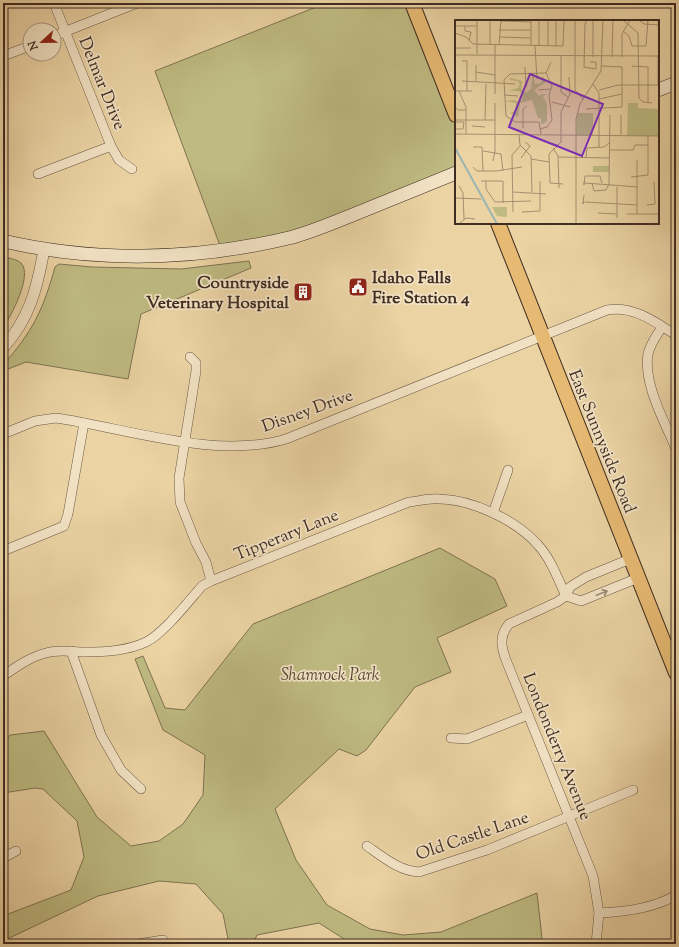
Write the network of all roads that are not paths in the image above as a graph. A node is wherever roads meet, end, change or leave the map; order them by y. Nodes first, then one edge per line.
1 (54, 3) edge
2 (137, 3) edge
3 (412, 3) edge
4 (66, 31) junction
5 (62, 33) edge
6 (22, 49) edge
7 (3, 56) edge
8 (676, 83) edge
9 (659, 90) edge
10 (455, 112) edge
11 (111, 146) junction
12 (132, 169) dead end
13 (455, 173) edge
14 (38, 174) dead end
15 (498, 224) edge
16 (3, 241) edge
17 (44, 250) junction
18 (662, 326) junction
19 (676, 335) edge
20 (542, 336) junction
21 (3, 348) edge
22 (190, 357) dead end
23 (84, 423) junction
24 (4, 431) edge
25 (186, 442) junction
26 (676, 449) edge
27 (508, 470) dead end
28 (493, 513) junction
29 (3, 551) edge
30 (630, 559) junction
31 (638, 578) junction
32 (211, 581) junction
33 (566, 596) junction
34 (71, 650) junction
35 (676, 673) edge
36 (3, 676) edge
37 (528, 715) junction
38 (451, 738) dead end
39 (141, 789) dead end
40 (633, 790) dead end
41 (568, 815) junction
42 (367, 846) dead end
43 (16, 851) dead end
44 (3, 858) edge
45 (676, 895) edge
46 (599, 913) junction
47 (163, 940) dead end
48 (138, 944) edge
49 (596, 944) edge

1 - 4 street, Delmar Drive
2 - 4 street
3 - 10 main road
4 - 5 street
4 - 11 street, Delmar Drive
6 - 7 street
8 - 9 main road
11 - 12 street, Delmar Drive
11 - 14 street
13 - 17 main road
15 - 20 main road, East Sunnyside Road
16 - 17 main road
17 - 21 street
18 - 19 street, Disney Drive
18 - 20 street, Disney Drive
18 - 26 street
20 - 25 street, Disney Drive
20 - 30 main road, East Sunnyside Road
22 - 25 street
23 - 24 street, Disney Drive
23 - 25 street, Disney Drive
23 - 29 street
25 - 32 street
27 - 28 street
28 - 32 street, Tipperary Lane
28 - 33 street, Tipperary Lane
30 - 31 main road, East Sunnyside Road
30 - 33 street, Londonderry Avenue
33 -> 31 street
31 - 35 main road, East Sunnyside Road
32 - 34 street, Tipperary Lane
33 - 37 street, Londonderry Avenue
34 - 36 street, Tipperary Lane
34 - 39 street
37 - 38 street
37 - 41 street, Londonderry Avenue
40 - 41 street, Old Castle Lane
41 - 42 street, Old Castle Lane
41 - 46 street, Londonderry Avenue
43 - 44 street
45 - 46 street
46 - 49 street, Londonderry Avenue
47 - 48 street

